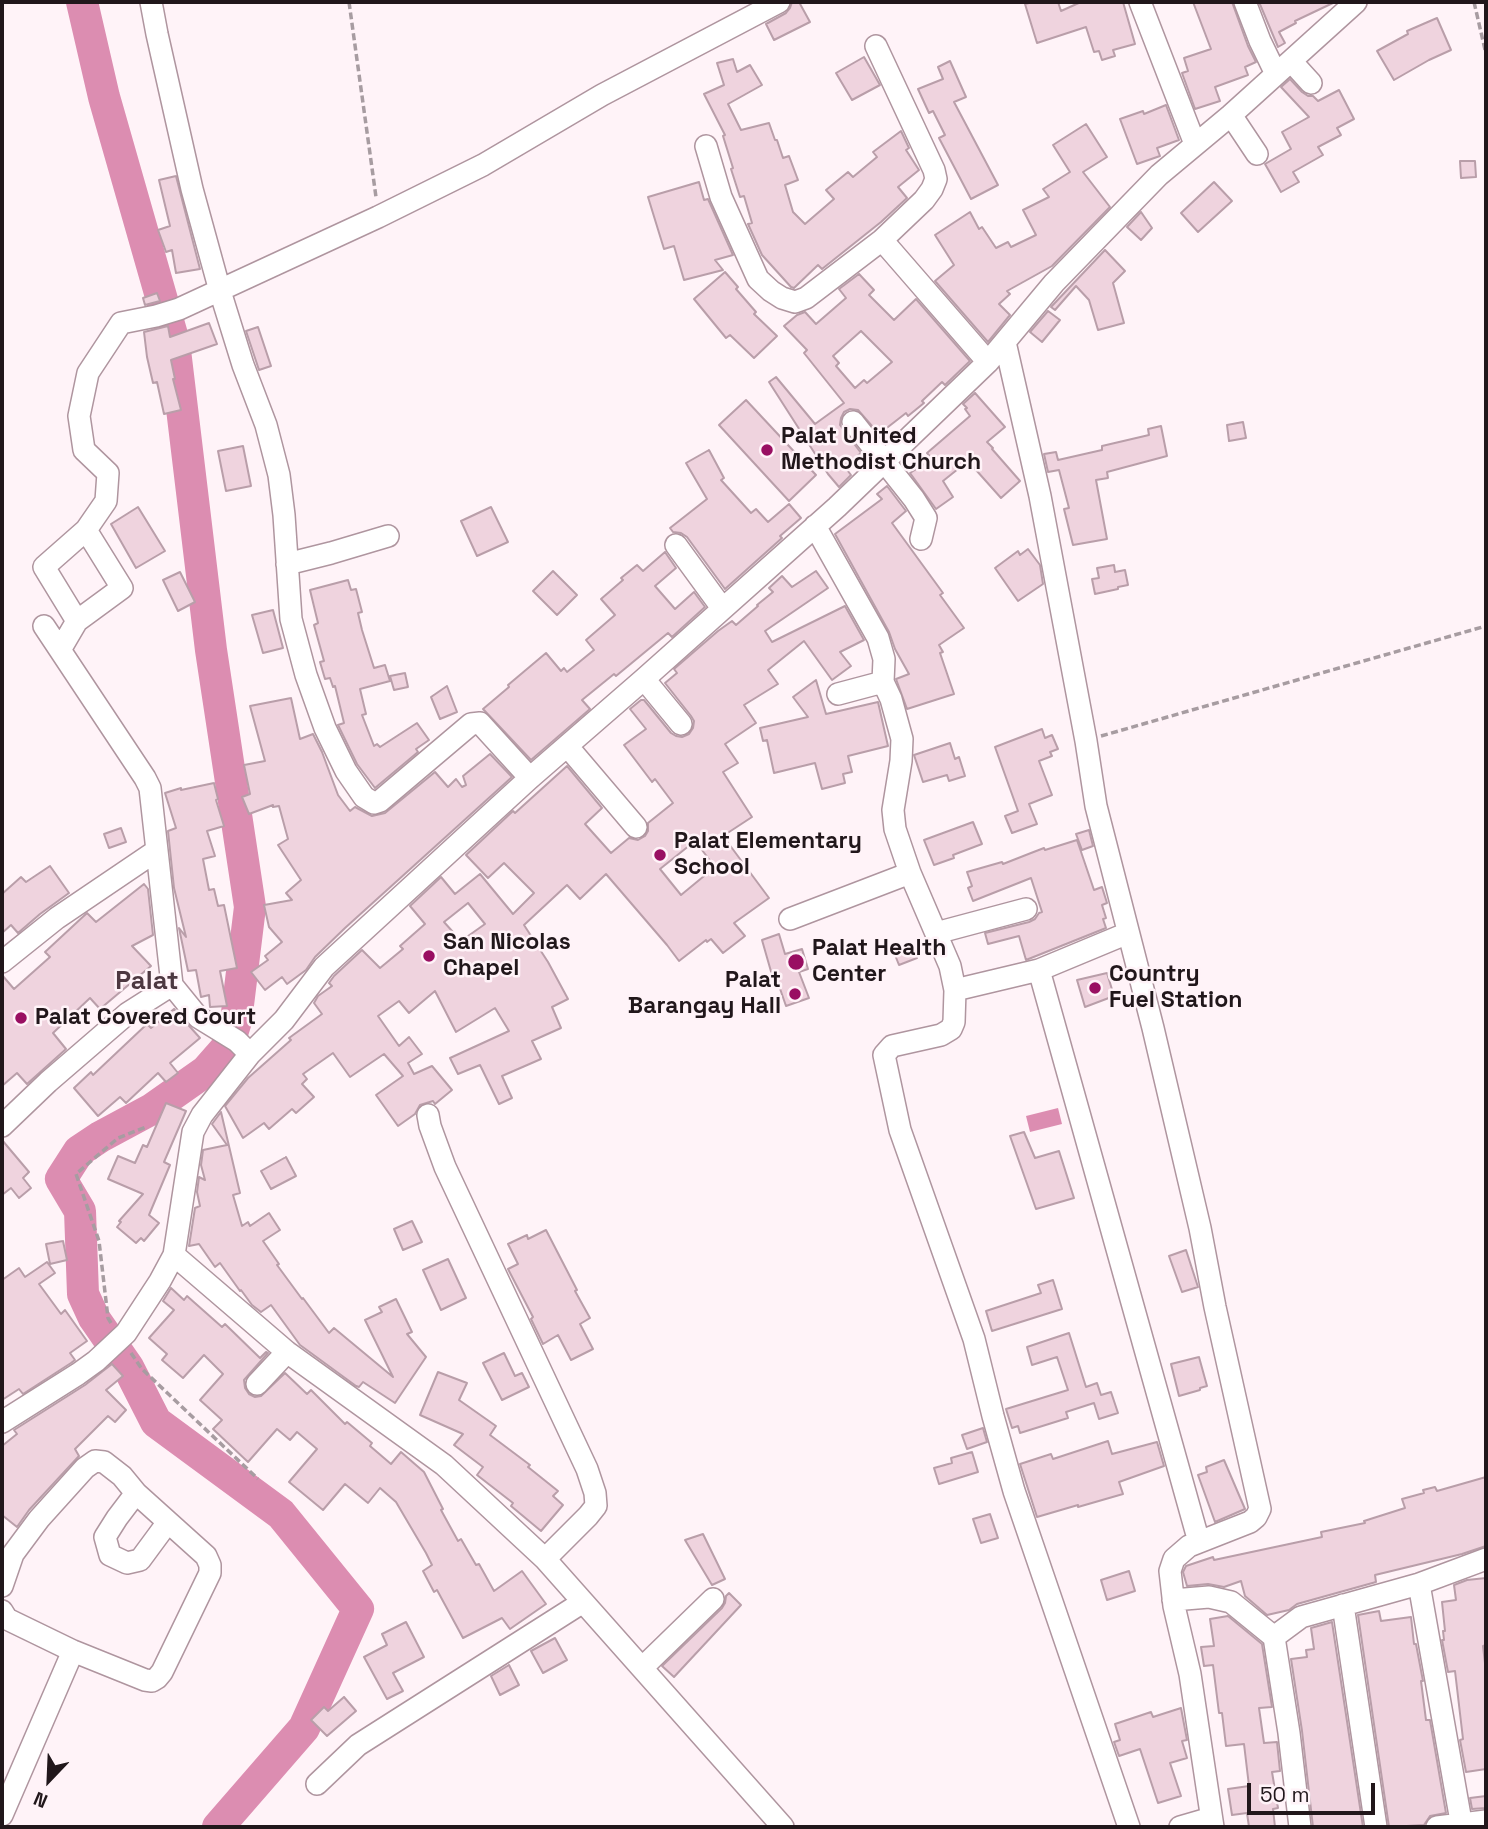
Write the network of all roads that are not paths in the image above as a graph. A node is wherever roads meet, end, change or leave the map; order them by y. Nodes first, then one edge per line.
1 (151, 2) edge
2 (779, 2) edge
3 (1140, 2) edge
4 (1245, 2) edge
5 (1356, 2) edge
6 (876, 46) dead end
7 (1283, 67) junction
8 (1311, 83) dead end
9 (1231, 115) junction
10 (1195, 144) junction
11 (706, 146) dead end
12 (1257, 154) dead end
13 (882, 240) junction
14 (220, 291) junction
15 (1005, 342) junction
16 (988, 362) junction
17 (853, 422) dead end
18 (885, 462) junction
19 (815, 526) junction
20 (86, 530) junction
21 (388, 536) dead end
22 (921, 539) dead end
23 (676, 545) dead end
24 (288, 564) junction
25 (722, 608) junction
26 (77, 621) junction
27 (44, 626) dead end
28 (60, 650) junction
29 (644, 679) junction
30 (883, 681) junction
31 (838, 694) dead end
32 (681, 724) dead end
33 (568, 747) junction
34 (530, 778) junction
35 (636, 827) dead end
36 (156, 851) junction
37 (910, 873) junction
38 (1027, 909) dead end
39 (790, 919) dead end
40 (936, 933) junction
41 (1128, 933) junction
42 (2, 962) edge
43 (1039, 970) junction
44 (172, 985) junction
45 (956, 990) junction
46 (244, 1047) junction
47 (428, 1115) dead end
48 (2, 1125) edge
49 (174, 1255) junction
50 (287, 1352) junction
51 (257, 1384) dead end
52 (2, 1422) edge
53 (136, 1493) junction
54 (168, 1522) junction
55 (1199, 1542) junction
56 (545, 1559) junction
57 (1486, 1559) edge
58 (1419, 1584) junction
59 (2, 1586) edge
60 (713, 1599) dead end
61 (1173, 1600) junction
62 (583, 1602) junction
63 (1343, 1605) junction
64 (2, 1611) edge
65 (1274, 1637) junction
66 (73, 1651) junction
67 (642, 1668) junction
68 (317, 1784) dead end
69 (2, 1815) edge
70 (1486, 1821) edge
71 (1212, 1822) edge
72 (1462, 1825) edge
73 (783, 1827) edge
74 (1129, 1827) edge
75 (1181, 1827) edge
76 (1300, 1827) edge
77 (1376, 1827) edge
78 (1437, 1827) edge

1 - 14 street
2 - 14 street
3 - 10 street
4 - 7 street
5 - 7 street
6 - 13 street
7 - 8 street
7 - 9 street
9 - 10 street
9 - 12 street
10 - 15 street
11 - 13 street
13 - 16 street
14 - 20 street
14 - 24 street
15 - 16 street
15 - 41 street
16 - 18 street
17 - 18 street
18 - 19 street
18 - 22 street
19 - 25 street
19 - 30 street
20 - 26 street
20 - 26 street
21 - 24 street
23 - 25 street
24 - 34 street
25 - 29 street
26 - 28 street
27 - 28 street
28 - 36 street
29 - 32 street
29 - 33 street
30 - 31 street
30 - 37 street
33 - 34 street
33 - 35 street
34 - 46 street
36 - 42 street
36 - 44 street
37 - 39 street
37 - 40 street
38 - 40 street
40 - 45 street
41 - 43 street
41 - 55 street
43 - 45 street
43 - 55 street
44 - 46 street
44 - 48 street
45 - 74 street
46 - 49 street
47 - 56 street
49 - 50 street
49 - 52 street
50 - 51 street
50 - 56 street
53 - 54 street
53 - 54 street
53 - 59 street
54 - 66 street
55 - 61 street
56 - 62 street
57 - 58 street
58 - 63 street
58 - 72 street
60 - 67 street
61 - 65 street
61 - 71 street
62 - 67 street
62 - 68 street
63 - 65 street
63 - 77 street
64 - 66 street
65 - 76 street
66 - 69 street
67 - 73 street
70 - 72 street
71 - 75 street
72 - 78 street

